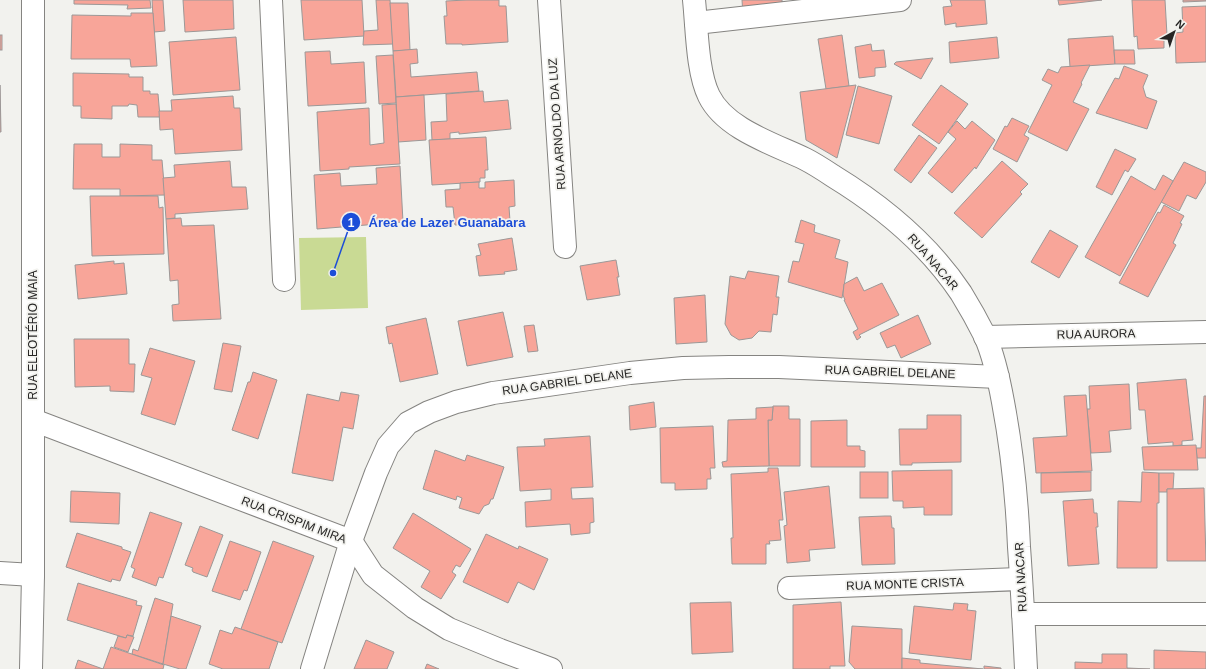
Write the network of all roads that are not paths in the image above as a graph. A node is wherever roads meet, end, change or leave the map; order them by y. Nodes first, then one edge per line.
1 (33, 0) edge
2 (271, 0) edge
3 (549, 0) edge
4 (694, 0) edge
5 (900, 0) edge
6 (696, 23) junction
7 (564, 248) dead end
8 (284, 280) dead end
9 (1206, 332) edge
10 (985, 337) junction
11 (998, 376) junction
12 (33, 420) junction
13 (351, 541) junction
14 (0, 573) edge
15 (33, 575) junction
16 (1021, 579) junction
17 (789, 588) dead end
18 (1023, 614) junction
19 (1206, 614) edge
20 (31, 669) edge
21 (312, 669) edge
22 (551, 669) edge
23 (1026, 669) edge

1 - 12 street, RUA ELEOTÉRIO MAIA
2 - 8 street
3 - 7 street, RUA ARNOLDO DA LUZ
4 - 6 street, RUA NACAR
5 - 6 street
6 - 10 street, RUA NACAR
9 - 10 street, RUA AURORA
10 - 11 street, RUA NACAR
11 - 13 street, RUA GABRIEL DELANE
11 - 16 street, RUA NACAR
12 - 13 street, RUA CRISPIM MIRA
12 - 15 street, RUA ELEOTÉRIO MAIA
13 - 21 street, RUA GABRIEL DELANE
13 - 22 street, RUA CRISPIM MIRA
14 - 15 street
15 - 20 street, RUA ELEOTÉRIO MAIA
16 - 17 street, RUA MONTE CRISTA
16 - 18 street, RUA NACAR
18 - 19 street
18 - 23 street, RUA NACAR

